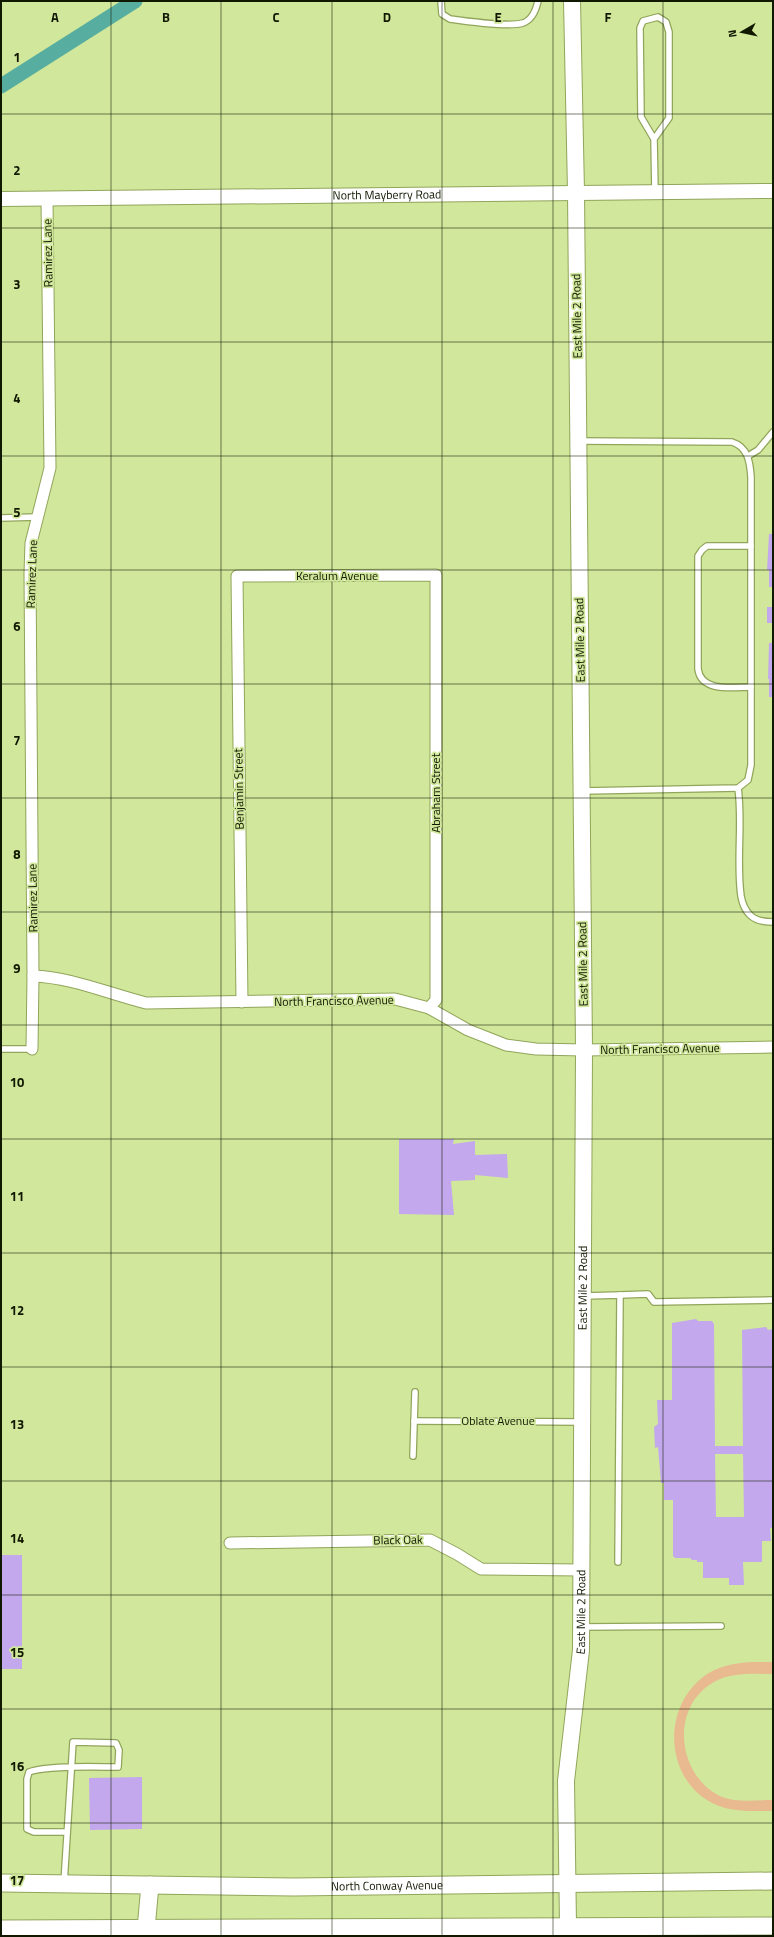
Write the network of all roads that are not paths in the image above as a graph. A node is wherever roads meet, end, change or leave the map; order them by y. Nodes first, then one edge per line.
1 (441, 1) edge
2 (538, 1) edge
3 (572, 1) edge
4 (654, 139) junction
5 (773, 191) edge
6 (576, 192) junction
7 (655, 192) junction
8 (47, 198) junction
9 (1, 199) edge
10 (773, 432) edge
11 (579, 441) junction
12 (748, 456) junction
13 (1, 518) edge
14 (37, 518) junction
15 (751, 546) junction
16 (436, 575) joint
17 (237, 576) joint
18 (751, 687) junction
19 (738, 788) junction
20 (582, 791) junction
21 (773, 922) edge
22 (33, 976) junction
23 (242, 1002) junction
24 (429, 1008) junction
25 (773, 1047) edge
26 (1, 1049) edge
27 (32, 1049) joint
28 (584, 1050) junction
29 (620, 1295) junction
30 (583, 1296) junction
31 (773, 1300) edge
32 (415, 1392) dead end
33 (414, 1421) junction
34 (582, 1422) junction
35 (413, 1456) dead end
36 (230, 1543) dead end
37 (618, 1562) dead end
38 (582, 1570) junction
39 (721, 1626) dead end
40 (581, 1627) junction
41 (72, 1768) junction
42 (67, 1832) junction
43 (773, 1881) edge
44 (1, 1883) edge
45 (64, 1883) junction
46 (568, 1884) junction
47 (150, 1885) junction
48 (773, 1926) edge
49 (1, 1929) edge
50 (568, 1931) edge
51 (403, 1932) edge
52 (146, 1933) edge
53 (249, 1933) edge

1 - 2 lane
3 - 6 main road, East Mile 2 Road
4 - 4 lane
4 - 7 lane
5 - 7 street, North Mayberry Road
6 - 7 street, North Mayberry Road
6 - 8 street, North Mayberry Road
6 - 11 main road, East Mile 2 Road
8 - 9 street, North Mayberry Road
8 - 14 street, Ramirez Lane
10 - 12 lane
11 - 12 lane
11 - 20 main road, East Mile 2 Road
12 - 15 lane
13 - 14 lane
14 - 22 street, Ramirez Lane
15 - 18 lane
15 - 18 lane
16 - 17 street, Keralum Avenue
16 - 24 street, Abraham Street
17 - 23 street, Benjamin Street
18 - 19 lane
19 - 20 lane
19 - 21 lane
20 - 28 main road, East Mile 2 Road
22 - 23 street, North Francisco Avenue
22 - 27 street, Ramirez Lane
23 - 24 street, North Francisco Avenue
24 - 28 street, North Francisco Avenue
25 - 28 street, North Francisco Avenue
26 - 27 lane
28 - 30 main road, East Mile 2 Road
29 - 30 lane
29 - 31 lane
29 - 37 lane
30 - 34 main road, East Mile 2 Road
32 - 33 lane
33 - 34 lane, Oblate Avenue
33 - 35 lane
34 - 38 main road, East Mile 2 Road
36 - 38 street, Black Oak
38 - 40 main road, East Mile 2 Road
39 - 40 lane
40 - 46 main road, East Mile 2 Road
41 - 41 lane
41 - 42 lane
41 - 42 lane
42 - 45 lane
43 - 46 main road, North Conway Avenue
44 - 45 main road, North Conway Avenue
45 - 47 main road, North Conway Avenue
46 - 47 main road, North Conway Avenue
46 - 50 main road, East Mile 2 Road
47 - 52 main road
48 - 50 main road
49 - 52 main road
50 - 51 main road
51 - 53 main road
52 - 53 main road

